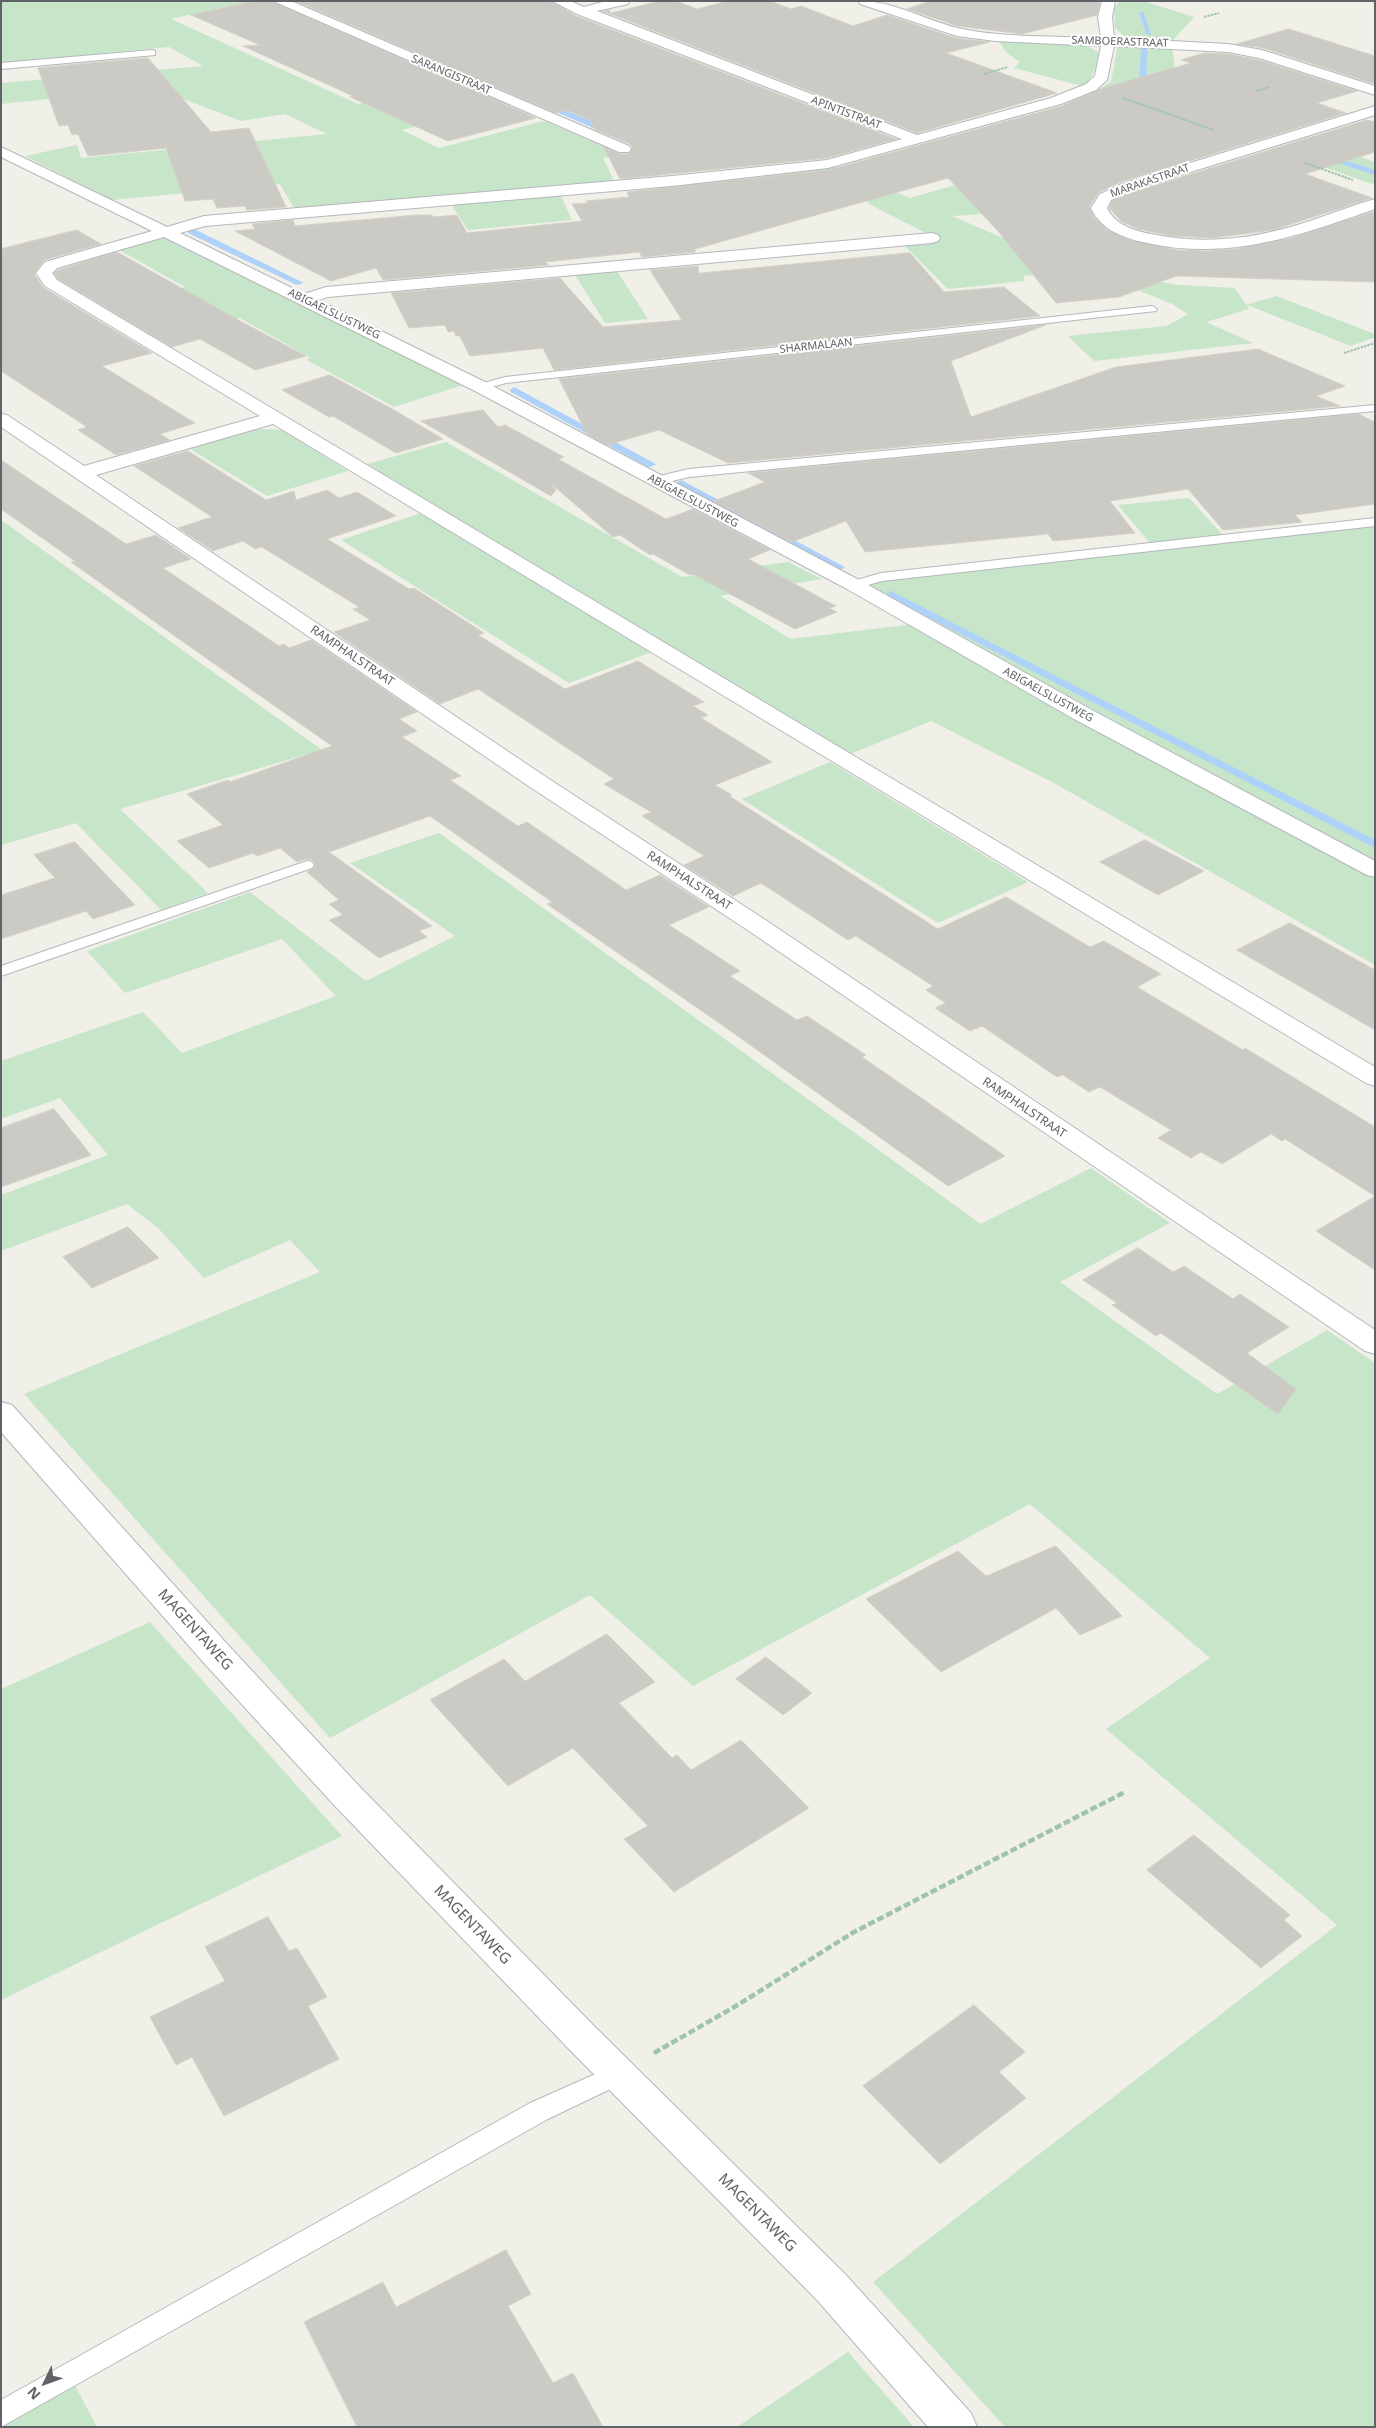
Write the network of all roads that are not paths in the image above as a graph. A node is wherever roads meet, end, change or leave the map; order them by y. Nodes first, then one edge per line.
1 (279, 1) edge
2 (558, 1) edge
3 (623, 1) edge
4 (865, 1) edge
5 (1109, 1) edge
6 (582, 11) junction
7 (1108, 42) junction
8 (152, 53) dead end
9 (1, 66) edge
10 (1375, 91) edge
11 (1375, 110) edge
12 (915, 139) junction
13 (624, 149) dead end
14 (1, 151) edge
15 (1375, 204) edge
16 (164, 232) junction
17 (932, 238) dead end
18 (305, 299) junction
19 (1152, 309) dead end
20 (481, 387) junction
21 (1375, 408) edge
22 (276, 417) junction
23 (1, 419) edge
24 (81, 473) junction
25 (655, 481) junction
26 (1375, 522) edge
27 (854, 585) junction
28 (307, 865) dead end
29 (1375, 870) edge
30 (1, 971) edge
31 (1375, 1078) edge
32 (1375, 1344) edge
33 (1, 1412) edge
34 (618, 2074) junction
35 (1, 2414) edge
36 (956, 2427) edge

1 - 13 street, SARANGISTRAAT
2 - 6 street, APINTISTRAAT
3 - 6 street
4 - 7 street, SAMBOERASTRAAT
5 - 7 street
6 - 12 street, APINTISTRAAT
7 - 10 street, SAMBOERASTRAAT
7 - 12 street
8 - 9 lane
11 - 15 street, MARAKASTRAAT
12 - 16 street
14 - 16 street, ABIGAELSLUSTWEG
16 - 18 street, ABIGAELSLUSTWEG
16 - 22 street
17 - 18 street
18 - 20 street, ABIGAELSLUSTWEG
19 - 20 lane, SHARMALAAN
20 - 25 street, ABIGAELSLUSTWEG
21 - 25 lane
22 - 24 street
22 - 31 street
23 - 24 street, RAMPHALSTRAAT
24 - 32 street, RAMPHALSTRAAT
25 - 27 street, ABIGAELSLUSTWEG
26 - 27 lane
27 - 29 street, ABIGAELSLUSTWEG
28 - 30 lane
33 - 34 street, MAGENTAWEG
34 - 35 lane
34 - 36 street, MAGENTAWEG

